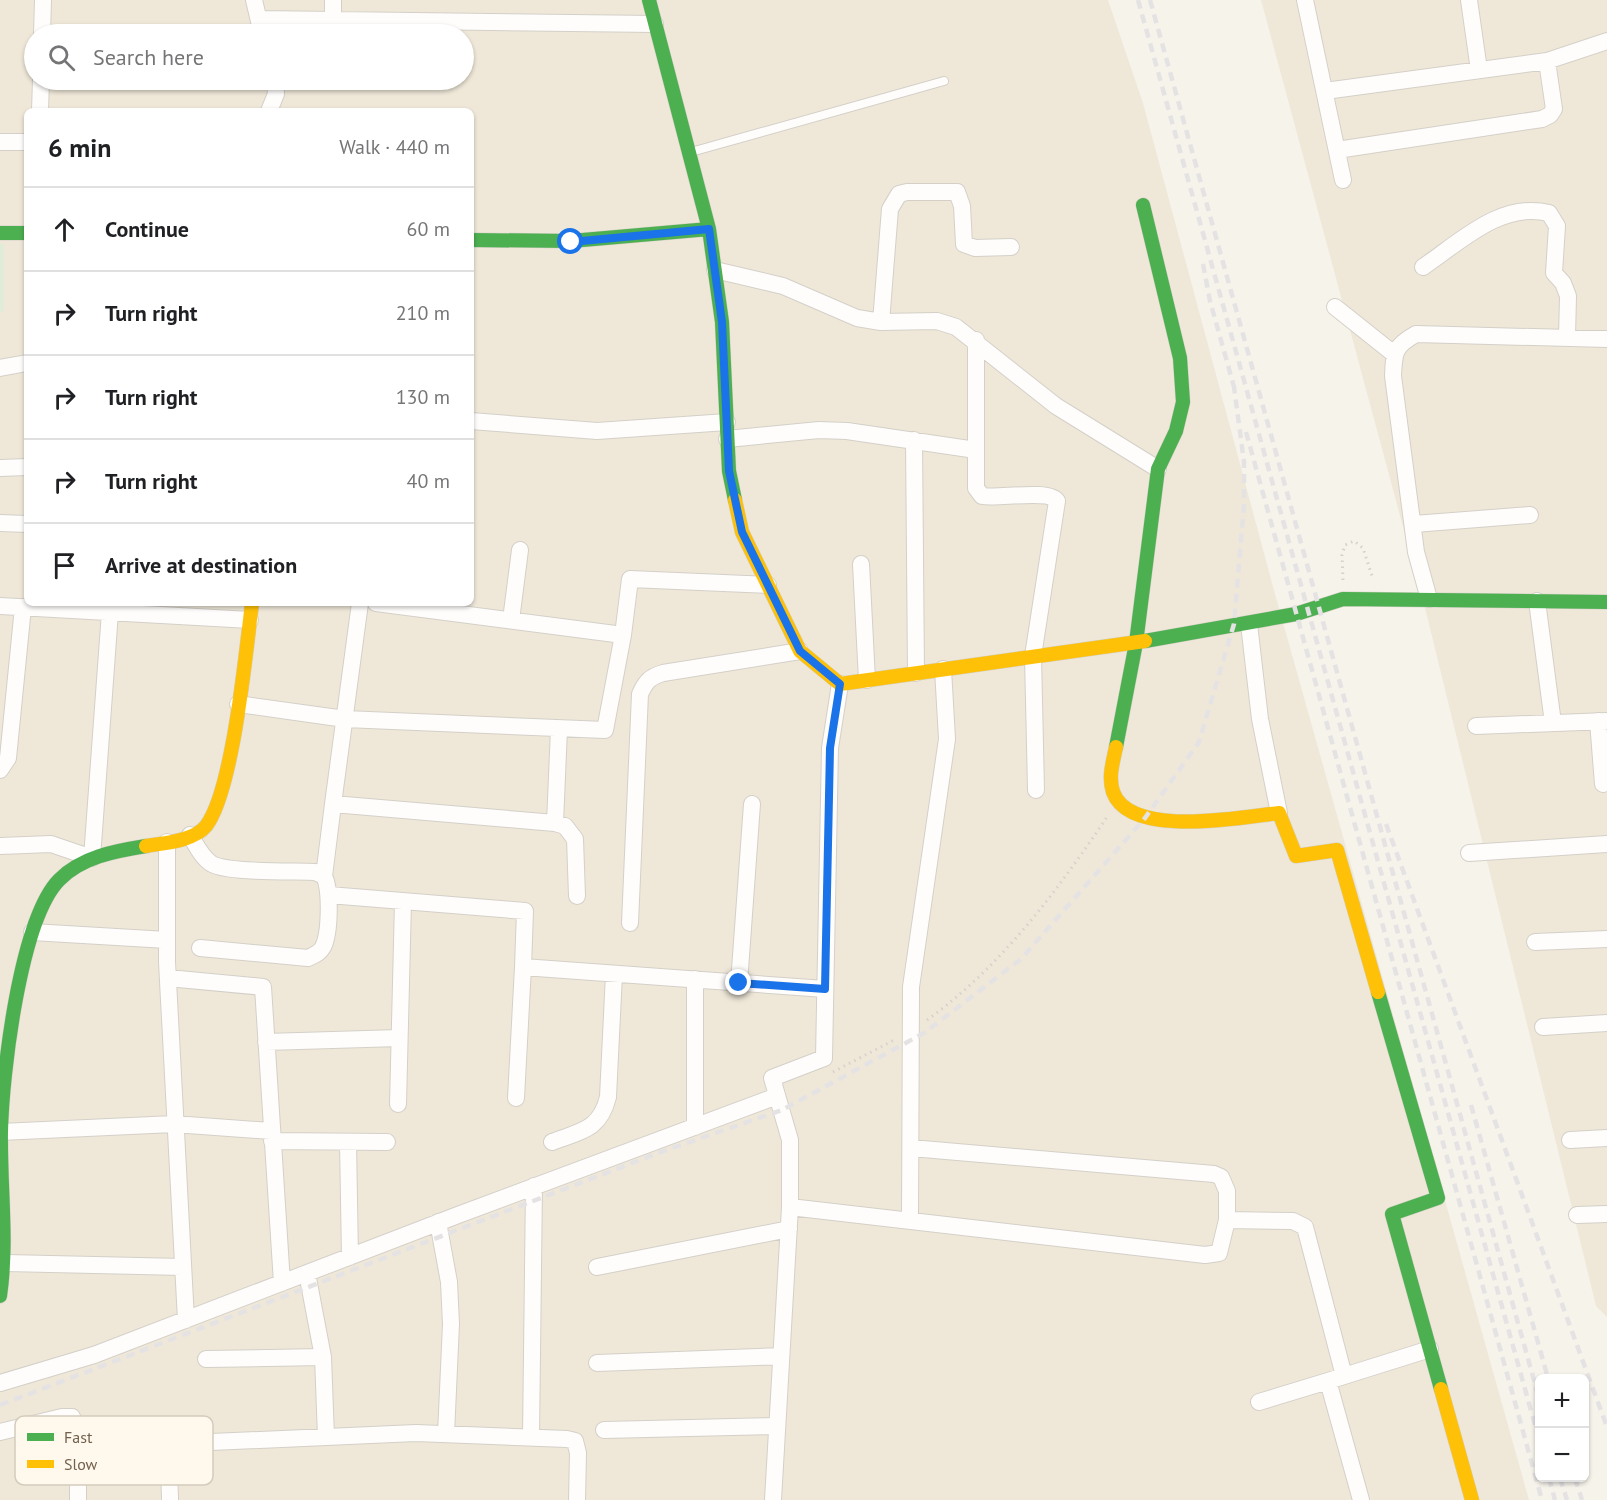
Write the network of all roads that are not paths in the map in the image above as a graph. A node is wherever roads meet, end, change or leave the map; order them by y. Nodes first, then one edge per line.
1 (43, 0) edge
2 (254, 0) edge
3 (333, 0) edge
4 (649, 0) edge
5 (1305, 0) edge
6 (1469, 0) edge
7 (333, 20) junction
8 (42, 24) edge
9 (259, 24) edge
10 (291, 24) edge
11 (655, 24) junction
12 (1606, 47) edge
13 (1547, 61) junction
14 (1479, 70) junction
15 (944, 81) dead end
16 (41, 90) edge
17 (276, 90) edge
18 (1325, 91) junction
19 (40, 108) edge
20 (271, 108) edge
21 (0, 142) edge
22 (24, 142) edge
23 (1337, 150) junction
24 (689, 153) junction
25 (1343, 180) dead end
26 (1143, 205) dead end
27 (709, 229) junction
28 (0, 233) edge
29 (24, 233) edge
30 (474, 240) edge
31 (1011, 247) dead end
32 (1423, 267) dead end
33 (715, 270) junction
34 (1335, 307) dead end
35 (881, 322) junction
36 (1567, 337) junction
37 (1607, 339) edge
38 (976, 340) junction
39 (1394, 354) junction
40 (24, 364) edge
41 (0, 368) edge
42 (474, 421) edge
43 (727, 422) junction
44 (727, 439) junction
45 (914, 440) junction
46 (976, 450) junction
47 (24, 467) edge
48 (0, 468) edge
49 (1158, 469) junction
50 (1530, 515) dead end
51 (0, 523) edge
52 (24, 524) edge
53 (1414, 524) junction
54 (520, 550) dead end
55 (861, 564) dead end
56 (768, 585) junction
57 (1429, 599) junction
58 (1537, 601) junction
59 (1607, 602) edge
60 (0, 606) edge
61 (32, 606) edge
62 (252, 606) edge
63 (360, 606) edge
64 (400, 606) edge
65 (102, 609) edge
66 (250, 620) junction
67 (511, 620) junction
68 (1249, 624) junction
69 (623, 635) junction
70 (1136, 643) junction
71 (800, 651) junction
72 (1033, 656) junction
73 (943, 669) junction
74 (916, 673) junction
75 (867, 680) junction
76 (840, 684) junction
77 (7, 688) edge
78 (238, 704) junction
79 (345, 719) junction
80 (1603, 721) edge
81 (1553, 723) junction
82 (1476, 726) dead end
83 (559, 729) junction
84 (0, 770) edge
85 (1603, 784) dead end
86 (1036, 790) dead end
87 (333, 804) junction
88 (752, 804) dead end
89 (1279, 813) junction
90 (555, 823) junction
91 (190, 835) junction
92 (167, 842) junction
93 (1607, 844) edge
94 (0, 846) edge
95 (1468, 853) dead end
96 (92, 858) junction
97 (324, 876) junction
98 (329, 895) junction
99 (577, 897) dead end
100 (403, 902) junction
101 (630, 923) dead end
102 (32, 932) junction
103 (1607, 939) edge
104 (167, 940) junction
105 (1535, 942) dead end
106 (200, 948) dead end
107 (523, 967) junction
108 (614, 974) junction
109 (168, 978) junction
110 (695, 979) junction
111 (739, 983) junction
112 (825, 989) junction
113 (1607, 1023) edge
114 (1542, 1027) dead end
115 (399, 1038) junction
116 (266, 1042) junction
117 (777, 1096) junction
118 (516, 1098) dead end
119 (398, 1104) dead end
120 (174, 1124) junction
121 (695, 1126) junction
122 (0, 1132) edge
123 (271, 1136) junction
124 (1607, 1138) edge
125 (1570, 1140) dead end
126 (348, 1142) junction
127 (387, 1142) dead end
128 (552, 1142) dead end
129 (911, 1148) junction
130 (534, 1186) junction
131 (790, 1207) junction
132 (1607, 1214) edge
133 (1577, 1215) dead end
134 (910, 1220) junction
135 (1227, 1220) junction
136 (438, 1222) junction
137 (789, 1229) junction
138 (350, 1257) junction
139 (6, 1263) junction
140 (183, 1267) junction
141 (597, 1267) dead end
142 (307, 1273) junction
143 (282, 1282) junction
144 (0, 1296) edge
145 (186, 1320) junction
146 (1430, 1349) junction
147 (781, 1356) junction
148 (323, 1357) junction
149 (206, 1359) dead end
150 (597, 1363) dead end
151 (1336, 1379) junction
152 (0, 1383) edge
153 (1259, 1402) dead end
154 (777, 1426) junction
155 (15, 1428) edge
156 (604, 1430) dead end
157 (0, 1432) edge
158 (446, 1434) junction
159 (326, 1437) junction
160 (531, 1437) junction
161 (213, 1442) edge
162 (170, 1485) edge
163 (170, 1500) edge
164 (577, 1500) edge
165 (773, 1500) edge
166 (1361, 1500) edge
167 (1472, 1500) edge

1 - 8 street
2 - 9 street
3 - 7 street
4 - 11 street
5 - 18 street
6 - 14 street
7 - 10 street
7 - 11 street
11 - 24 street
12 - 13 street
13 - 14 street
13 - 23 street
14 - 18 street
15 - 24 lane
16 - 19 street
17 - 20 street
18 - 23 street
21 - 22 street
23 - 25 street
24 - 27 street
26 - 49 street
27 - 30 street
27 - 33 street
28 - 29 street
31 - 35 street
32 - 36 street
33 - 35 street
33 - 43 street
34 - 39 street
35 - 38 street
36 - 37 street
36 - 39 street
38 - 46 street
38 - 49 street
39 - 53 street
40 - 41 street
42 - 43 street
43 - 44 street
44 - 45 street
44 - 56 street
45 - 46 street
45 - 74 street
46 - 72 street
47 - 48 street
49 - 70 street
50 - 53 street
51 - 52 street
53 - 57 street
54 - 67 street
55 - 75 street
56 - 69 street
56 - 71 street
57 - 58 street
57 - 68 street
58 - 59 street
58 - 81 street
60 - 61 street
61 - 65 street
61 - 77 street
62 - 66 street
63 - 79 street
64 - 67 street
65 - 66 street
65 - 96 street
66 - 78 street
67 - 69 street
68 - 70 street
68 - 89 street
69 - 83 street
70 - 72 street
70 - 89 street
71 - 76 street
71 - 101 street
72 - 73 street
72 - 86 street
73 - 74 street
73 - 129 street
74 - 75 street
75 - 76 street
76 - 112 street
77 - 84 street
78 - 79 street
78 - 91 street
79 - 83 street
79 - 87 street
80 - 81 street
80 - 85 street
81 - 82 street
83 - 90 street
87 - 90 street
87 - 97 street
88 - 111 street
89 - 146 street
90 - 99 street
91 - 92 street
91 - 97 street
92 - 96 street
92 - 104 street
93 - 95 street
94 - 96 street
96 - 102 street
97 - 98 street
98 - 100 street
98 - 106 street
100 - 107 street
100 - 115 street
102 - 104 street
102 - 122 street
103 - 105 street
104 - 109 street
107 - 108 street
107 - 118 street
108 - 110 street
108 - 128 street
109 - 116 street
109 - 120 street
110 - 111 street
110 - 121 street
111 - 112 street
112 - 117 street
113 - 114 street
115 - 116 street
115 - 119 street
116 - 123 street
117 - 121 street
117 - 131 street
120 - 122 street
120 - 123 street
120 - 140 street
121 - 130 street
122 - 139 street
123 - 126 street
123 - 143 street
124 - 125 street
126 - 127 street
126 - 138 street
129 - 134 street
129 - 135 street
130 - 136 street
130 - 160 street
131 - 134 street
131 - 137 street
132 - 133 street
134 - 135 street
135 - 151 street
136 - 138 street
136 - 158 street
137 - 141 street
137 - 147 street
138 - 142 street
139 - 140 street
139 - 144 street
140 - 145 street
142 - 143 street
142 - 148 street
143 - 145 street
145 - 152 street
146 - 151 street
146 - 167 street
147 - 150 street
147 - 154 street
148 - 149 street
148 - 159 street
151 - 153 street
151 - 166 street
154 - 156 street
154 - 165 street
155 - 157 street
158 - 159 street
158 - 160 street
159 - 161 street
160 - 164 street
162 - 163 street

